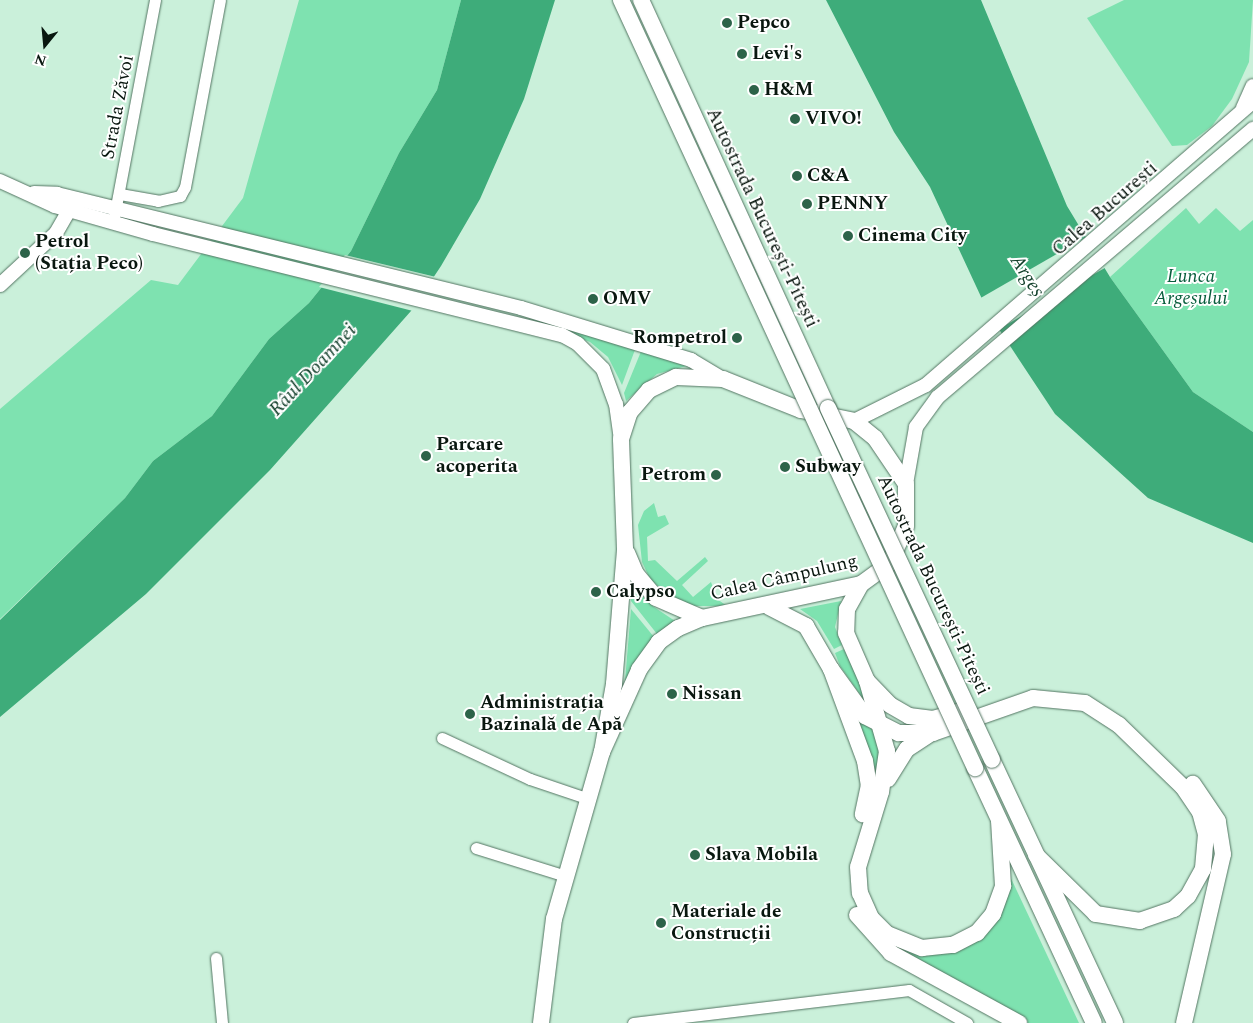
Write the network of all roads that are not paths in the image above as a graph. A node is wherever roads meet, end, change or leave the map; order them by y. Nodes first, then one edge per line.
1 (155, 0) edge
2 (220, 0) edge
3 (621, 0) edge
4 (641, 0) edge
5 (1253, 86) edge
6 (1253, 102) edge
7 (1239, 116) junction
8 (1253, 129) edge
9 (1253, 141) edge
10 (1234, 145) junction
11 (0, 180) edge
12 (120, 194) junction
13 (73, 204) junction
14 (115, 215) junction
15 (0, 285) edge
16 (723, 379) junction
17 (854, 421) junction
18 (621, 439) junction
19 (906, 484) junction
20 (625, 549) junction
21 (861, 584) junction
22 (769, 606) junction
23 (702, 618) junction
24 (831, 669) junction
25 (867, 681) junction
26 (882, 727) junction
27 (933, 732) junction
28 (442, 738) dead end
29 (602, 752) junction
30 (881, 792) junction
31 (589, 799) junction
32 (999, 821) junction
33 (476, 848) dead end
34 (1036, 855) junction
35 (566, 876) junction
36 (216, 958) dead end
37 (222, 1023) edge
38 (541, 1023) edge
39 (633, 1023) edge
40 (967, 1023) edge
41 (1019, 1023) edge
42 (1094, 1023) edge
43 (1115, 1023) edge
44 (1184, 1023) edge

1 - 12 street, Strada Zăvoi
2 - 12 street
3 - 32 highway, Autostrada București-Pitești, bridge
4 - 34 highway, Autostrada București-Pitești, bridge
5 - 7 main road
6 - 7 main road, Calea București
7 - 17 main road, Calea București
8 - 10 main road, Calea București
9 - 10 main road
10 - 19 main road, Calea București
11 - 13 main road
12 - 14 street, Strada Zăvoi
13 - 14 main road
13 - 15 main road
14 - 16 main road
14 - 18 main road
16 - 17 highway
16 - 18 highway
17 - 19 highway, Calea Câmpulung
18 - 20 highway, Calea Câmpulung
19 - 21 highway, Calea Câmpulung
20 - 23 highway
20 - 29 highway, Calea Câmpulung
21 - 22 highway, Calea Câmpulung
21 - 25 highway
22 - 23 highway, Calea Câmpulung
22 - 24 highway
23 - 29 highway, Calea Câmpulung
24 - 26 highway
24 - 41 highway
25 - 26 highway
25 - 44 highway
26 - 27 highway
26 - 30 highway
27 - 30 highway
27 - 34 highway
28 - 31 street
29 - 31 highway, Calea Câmpulung
30 - 32 highway
31 - 35 highway, Calea Câmpulung
32 - 42 highway, Autostrada București-Pitești
33 - 35 street
34 - 43 highway, Autostrada București-Pitești
35 - 38 highway, Calea Câmpulung
36 - 37 street
39 - 40 street

